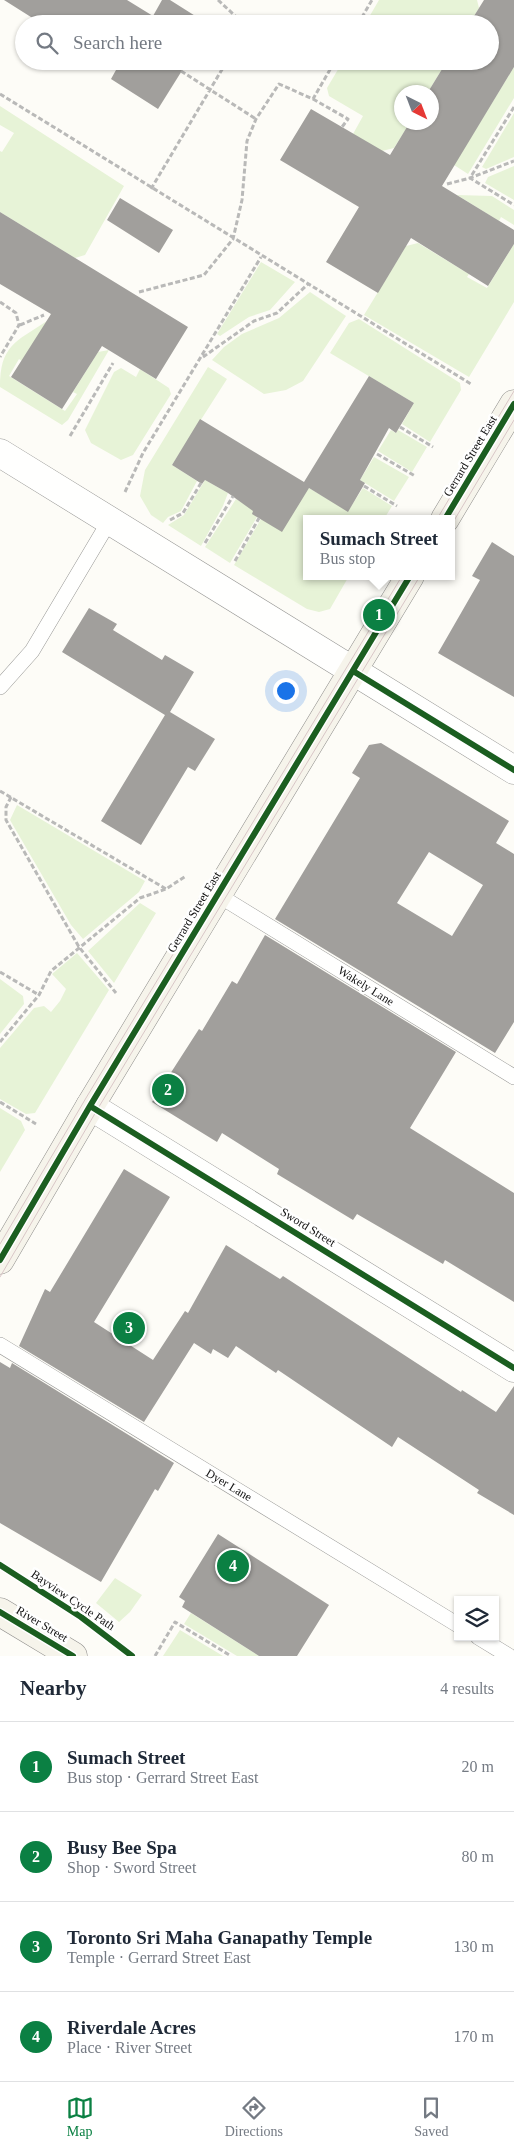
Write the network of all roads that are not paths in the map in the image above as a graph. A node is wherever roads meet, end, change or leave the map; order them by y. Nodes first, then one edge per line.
1 (514, 404) edge
2 (0, 453) edge
3 (447, 515) edge
4 (110, 520) junction
5 (408, 580) edge
6 (353, 670) junction
7 (0, 687) edge
8 (514, 770) edge
9 (218, 895) junction
10 (514, 1077) edge
11 (90, 1106) junction
12 (0, 1260) edge
13 (0, 1345) edge
14 (514, 1368) edge
15 (0, 1612) edge
16 (454, 1623) edge
17 (485, 1641) edge
18 (73, 1656) edge
19 (509, 1656) edge

1 - 3 main road, Gerrard Street East
2 - 4 street
4 - 6 street
4 - 7 lane
5 - 6 main road, Gerrard Street East
6 - 8 street
6 - 9 main road, Gerrard Street East
9 - 10 lane, Wakely Lane
9 - 11 main road, Gerrard Street East
11 - 12 main road, Gerrard Street East
11 - 14 street, Sword Street
13 - 16 lane, Dyer Lane
15 - 18 main road, River Street
17 - 19 lane

